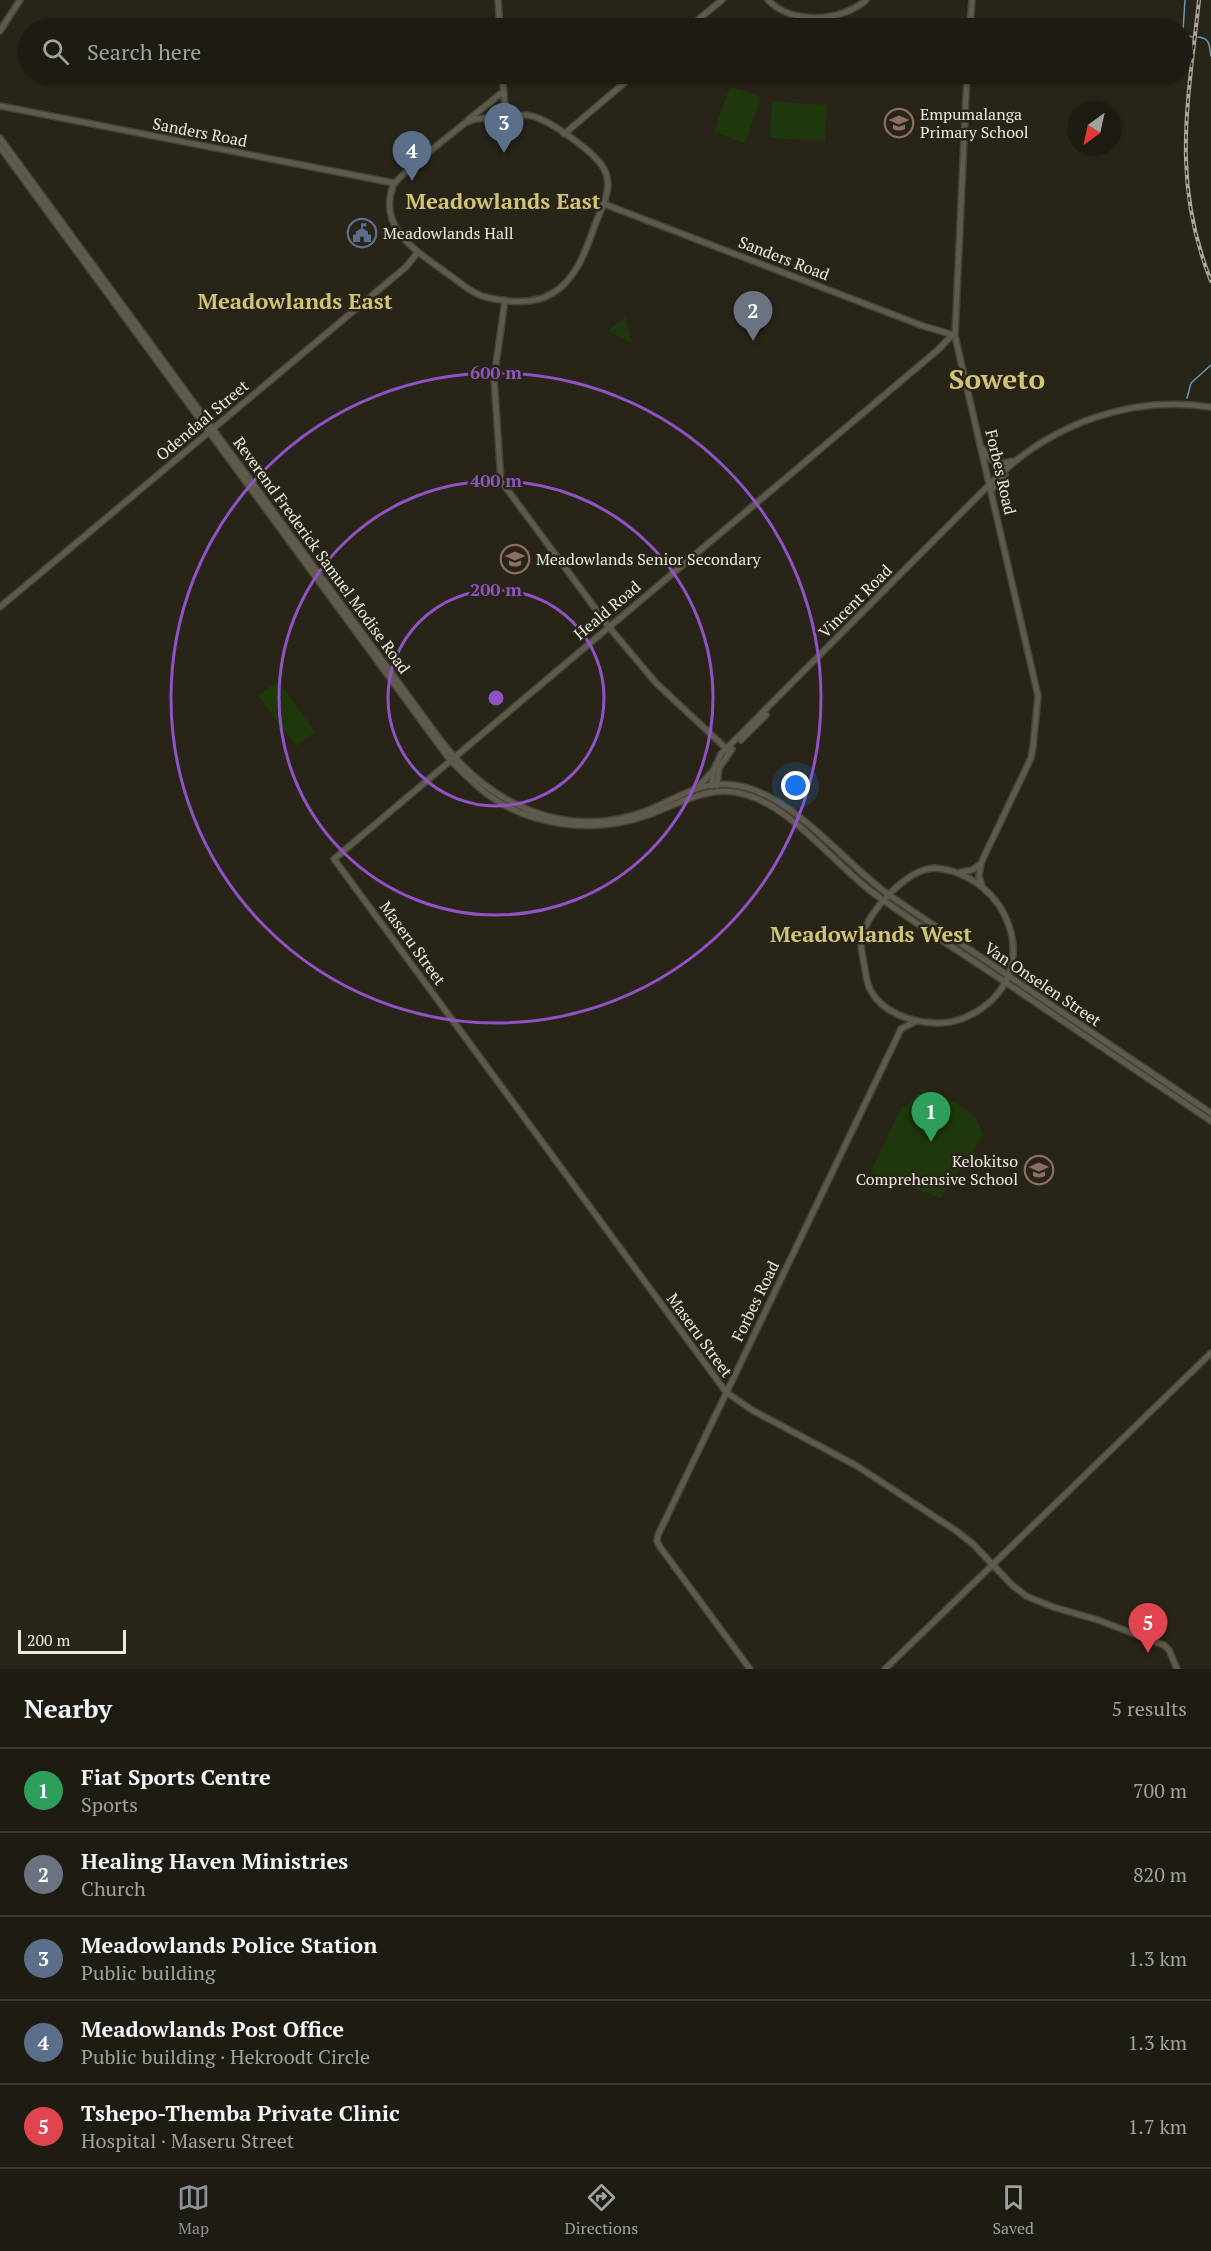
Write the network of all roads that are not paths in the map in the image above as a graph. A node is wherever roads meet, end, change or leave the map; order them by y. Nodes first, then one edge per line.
1 (20, 0) edge
2 (498, 0) edge
3 (722, 0) edge
4 (768, 0) edge
5 (866, 0) edge
6 (972, 0) edge
7 (499, 18) edge
8 (700, 18) edge
9 (971, 18) edge
10 (0, 31) edge
11 (623, 84) edge
12 (967, 84) edge
13 (503, 85) joint
14 (504, 94) junction
15 (490, 102) junction
16 (1, 107) edge
17 (506, 116) junction
18 (465, 123) junction
19 (564, 134) junction
20 (0, 138) edge
21 (0, 147) edge
22 (394, 183) junction
23 (604, 204) junction
24 (418, 252) junction
25 (505, 300) junction
26 (954, 335) junction
27 (1211, 406) edge
28 (211, 430) junction
29 (1039, 444) junction
30 (981, 445) junction
31 (1016, 460) junction
32 (990, 488) junction
33 (0, 607) edge
34 (609, 627) junction
35 (728, 750) junction
36 (452, 759) junction
37 (716, 769) junction
38 (729, 784) junction
39 (697, 787) junction
40 (715, 788) junction
41 (333, 859) joint
42 (981, 863) junction
43 (959, 872) junction
44 (898, 885) junction
45 (982, 886) junction
46 (878, 888) junction
47 (870, 890) junction
48 (887, 898) junction
49 (873, 914) junction
50 (1006, 979) junction
51 (893, 1012) junction
52 (916, 1021) junction
53 (901, 1029) junction
54 (1211, 1113) edge
55 (1211, 1121) edge
56 (1211, 1353) edge
57 (726, 1392) junction
58 (993, 1565) junction
59 (750, 1669) edge
60 (885, 1669) edge
61 (1176, 1669) edge

1 - 10 street
2 - 7 street
3 - 8 street
4 - 5 street
6 - 9 street
11 - 19 street
12 - 26 street, Forbes Road
13 - 14 street
13 - 15 street
14 - 15 street
14 - 17 street
15 - 18 street
16 - 22 street, Sanders Road
17 - 18 street
17 - 19 street
18 - 22 street
19 - 23 street
20 - 28 street, Reverend Frederick Samuel Modise Road
21 - 28 street, Reverend Frederick Samuel Modise Road
22 - 24 street
23 - 25 street
23 - 26 street, Sanders Road
24 - 25 street
24 - 28 street, Odendaal Street
25 - 34 street
26 - 30 street, Forbes Road
26 - 34 street, Heald Road
27 - 29 street, Vincent Road
28 - 33 street, Odendaal Street
28 - 36 street, Reverend Frederick Samuel Modise Road
29 - 31 street, Vincent Road
29 - 32 street, Vincent Road
30 - 31 street
30 - 32 street, Forbes Road
31 - 32 street, Vincent Road
32 - 35 street, Vincent Road
32 - 42 street, Forbes Road
34 - 35 street
34 - 36 street, Heald Road
35 - 37 street, Vincent Road
36 - 39 street, Reverend Frederick Samuel Modise Road
36 - 40 street, Reverend Frederick Samuel Modise Road
36 - 41 street, Heald Road
37 - 38 street
37 - 39 street
37 - 40 street, Vincent Road
38 - 40 street, Van Onselen Street
38 - 46 street, Van Onselen Street
39 - 40 street, Reverend Frederick Samuel Modise Road
40 - 47 street, Van Onselen Street
41 - 57 street, Maseru Street
42 - 43 street
42 - 45 street, Forbes Road
43 - 44 street
43 - 45 street
44 - 46 street
44 - 48 street
45 - 50 street
46 - 48 street, Van Onselen Street
47 - 48 street, Van Onselen Street
47 - 49 street
48 - 49 street
48 - 50 street, Van Onselen Street
49 - 51 street
50 - 52 street
50 - 54 street, Van Onselen Street
50 - 55 street, Van Onselen Street
51 - 52 street
51 - 53 street
52 - 53 street
53 - 57 street, Forbes Road
56 - 58 street
57 - 58 street, Maseru Street
57 - 59 street, Forbes Road
58 - 60 street
58 - 61 street, Maseru Street

